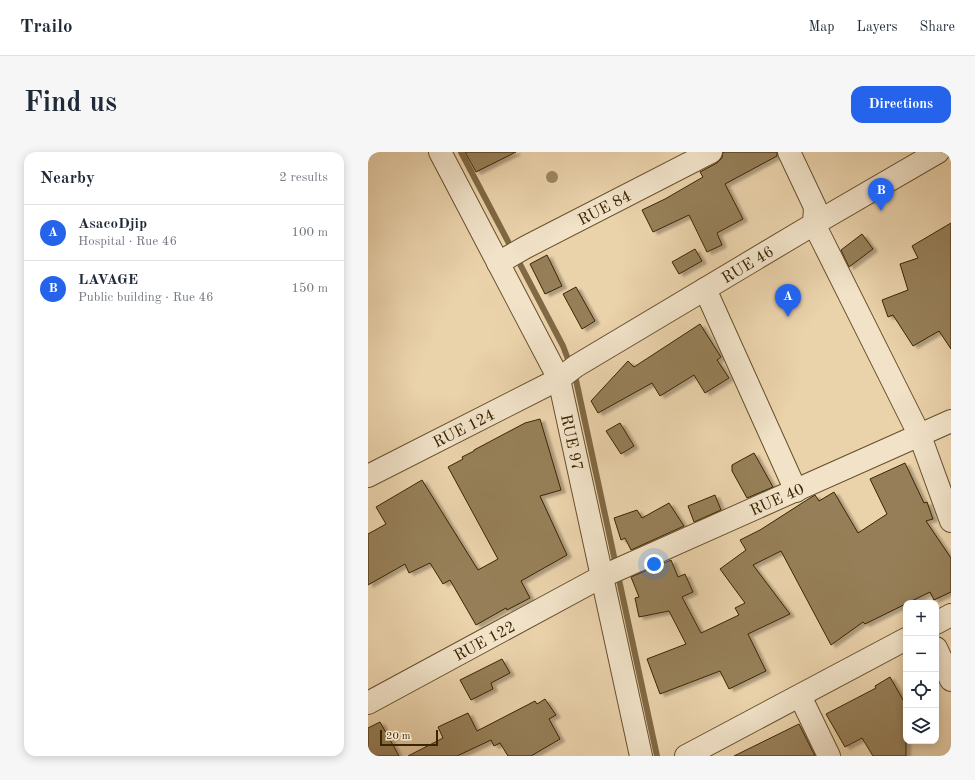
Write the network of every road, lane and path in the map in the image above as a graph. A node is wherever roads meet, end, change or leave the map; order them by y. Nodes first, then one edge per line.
1 (440, 152) edge
2 (711, 152) edge
3 (789, 152) edge
4 (938, 152) edge
5 (814, 224) junction
6 (498, 263) junction
7 (705, 289) junction
8 (559, 379) junction
9 (951, 421) edge
10 (920, 436) junction
11 (368, 476) edge
12 (796, 490) junction
13 (951, 521) edge
14 (602, 577) junction
15 (951, 615) edge
16 (939, 621) edge
17 (903, 641) edge
18 (939, 654) edge
19 (951, 680) edge
20 (800, 696) junction
21 (368, 703) edge
22 (641, 756) edge
23 (686, 756) edge
24 (829, 756) edge

1 - 6 street, RUE 97
2 - 6 street, RUE 84
3 - 5 street
4 - 5 street, RUE 46
5 - 7 street, RUE 46
5 - 10 street
6 - 8 street, RUE 97
7 - 8 street, RUE 46
7 - 12 street
8 - 11 street, RUE 124
8 - 14 street, RUE 97
9 - 10 street, RUE 40
10 - 12 street, RUE 40
10 - 13 street
12 - 14 street, RUE 40
14 - 21 street, RUE 122
14 - 22 street, RUE 97
15 - 16 street
17 - 20 street
18 - 19 street
20 - 23 street
20 - 24 street

